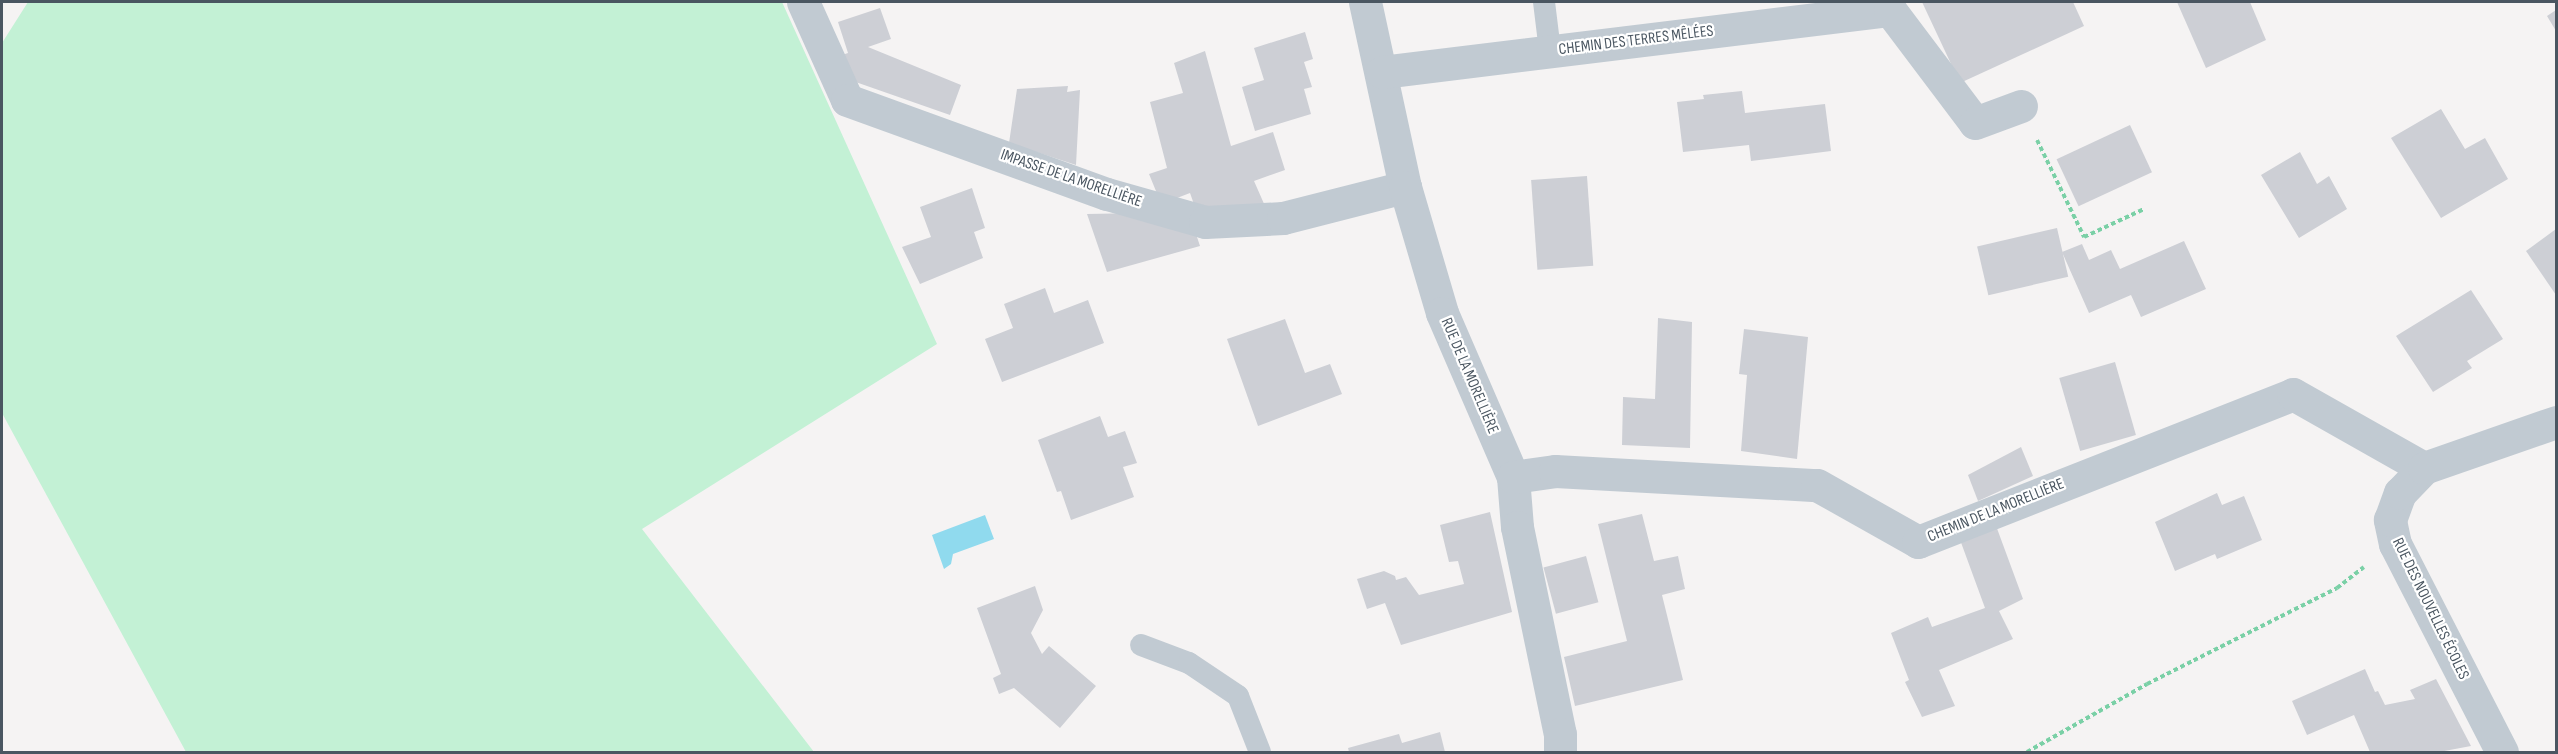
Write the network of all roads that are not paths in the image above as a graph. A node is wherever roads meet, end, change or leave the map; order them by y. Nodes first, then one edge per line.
1 (802, 2) edge
2 (1365, 2) edge
3 (1544, 2) edge
4 (1891, 5) edge
5 (1550, 51) junction
6 (1382, 72) junction
7 (2022, 106) road end
8 (1405, 187) junction
9 (2556, 422) edge
10 (2424, 468) junction
11 (1512, 477) junction
12 (1141, 645) dead end
13 (1260, 753) edge
14 (1560, 753) edge
15 (2502, 753) edge

1 - 8 street, IMPASSE DE LA MORELLIÈRE
2 - 6 street, RUE DE LA MORELLIÈRE
3 - 5 lane
4 - 5 street, CHEMIN DES TERRES MÊLÉES
4 - 7 street, CHEMIN DES TERRES MÊLÉES
5 - 6 street, CHEMIN DES TERRES MÊLÉES
6 - 8 street, RUE DE LA MORELLIÈRE
8 - 11 street, RUE DE LA MORELLIÈRE
9 - 10 street
10 - 11 street, CHEMIN DE LA MORELLIÈRE
10 - 15 street, RUE DES NOUVELLES ÉCOLES
11 - 14 street, RUE DE LA MORELLIÈRE
12 - 13 lane

